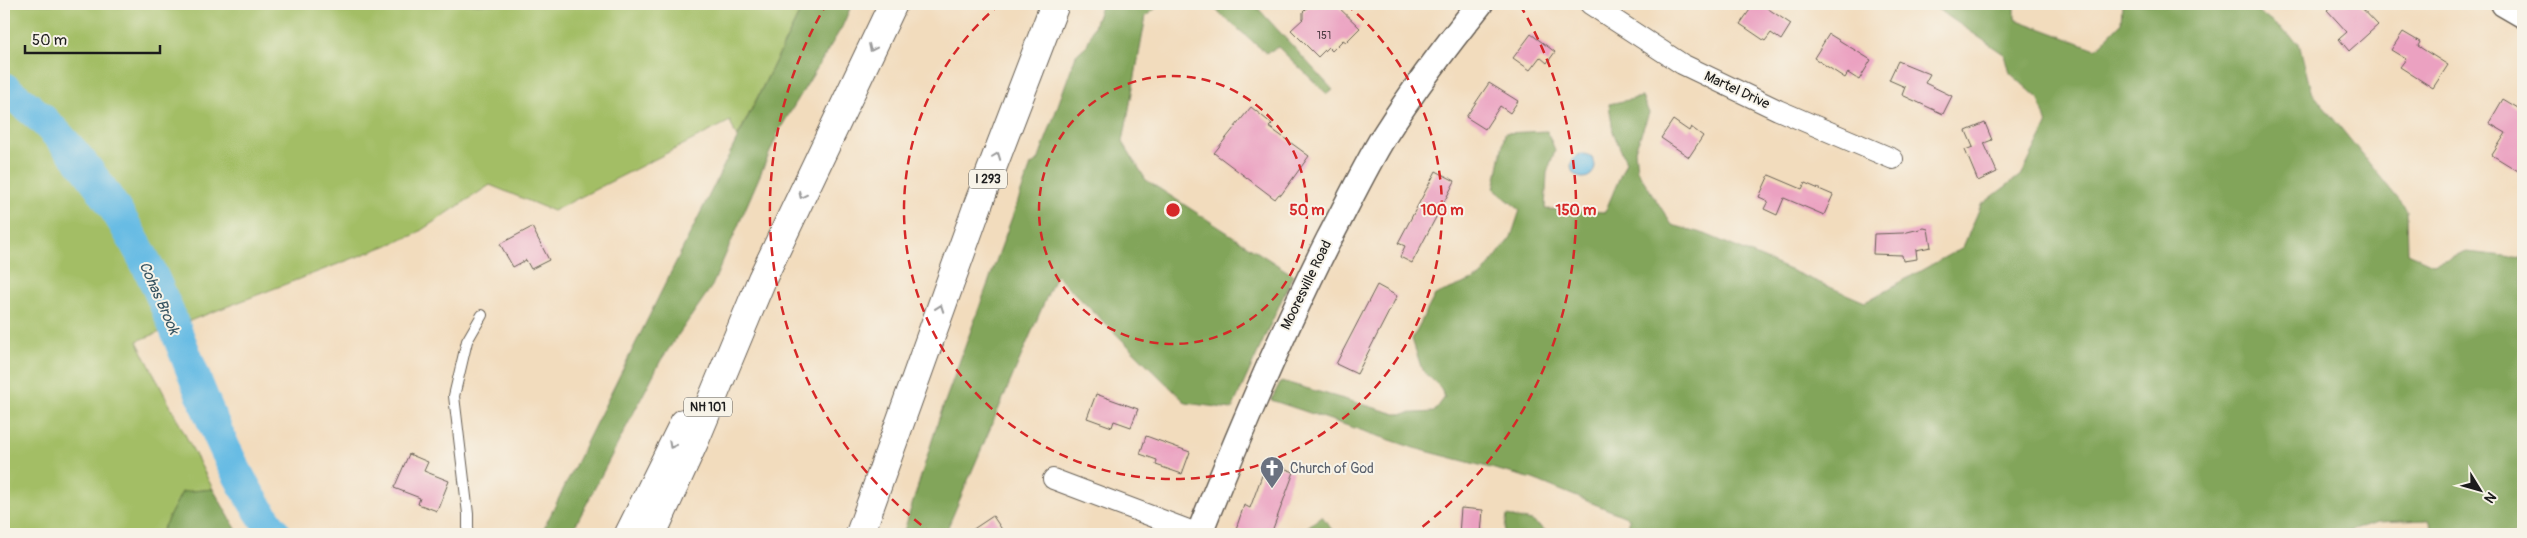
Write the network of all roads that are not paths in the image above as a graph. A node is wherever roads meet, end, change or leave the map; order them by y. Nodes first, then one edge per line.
1 (892, 4) edge
2 (1055, 4) edge
3 (1480, 4) edge
4 (1590, 4) edge
5 (2504, 4) edge
6 (2523, 15) edge
7 (1893, 159) dead end
8 (762, 279) junction
9 (482, 315) dead end
10 (924, 354) junction
11 (1053, 480) dead end
12 (468, 534) edge
13 (629, 534) edge
14 (652, 534) edge
15 (848, 534) edge
16 (860, 534) edge
17 (1199, 534) edge

1 -> 8 highway
10 -> 2 highway, I 293
3 - 17 street, Mooresville Road
4 - 7 street, Martel Drive
5 - 6 street
8 -> 13 highway
8 - 14 highway, NH 101
9 - 12 lane
10 - 15 highway, I 293
10 - 16 highway
11 - 17 street

